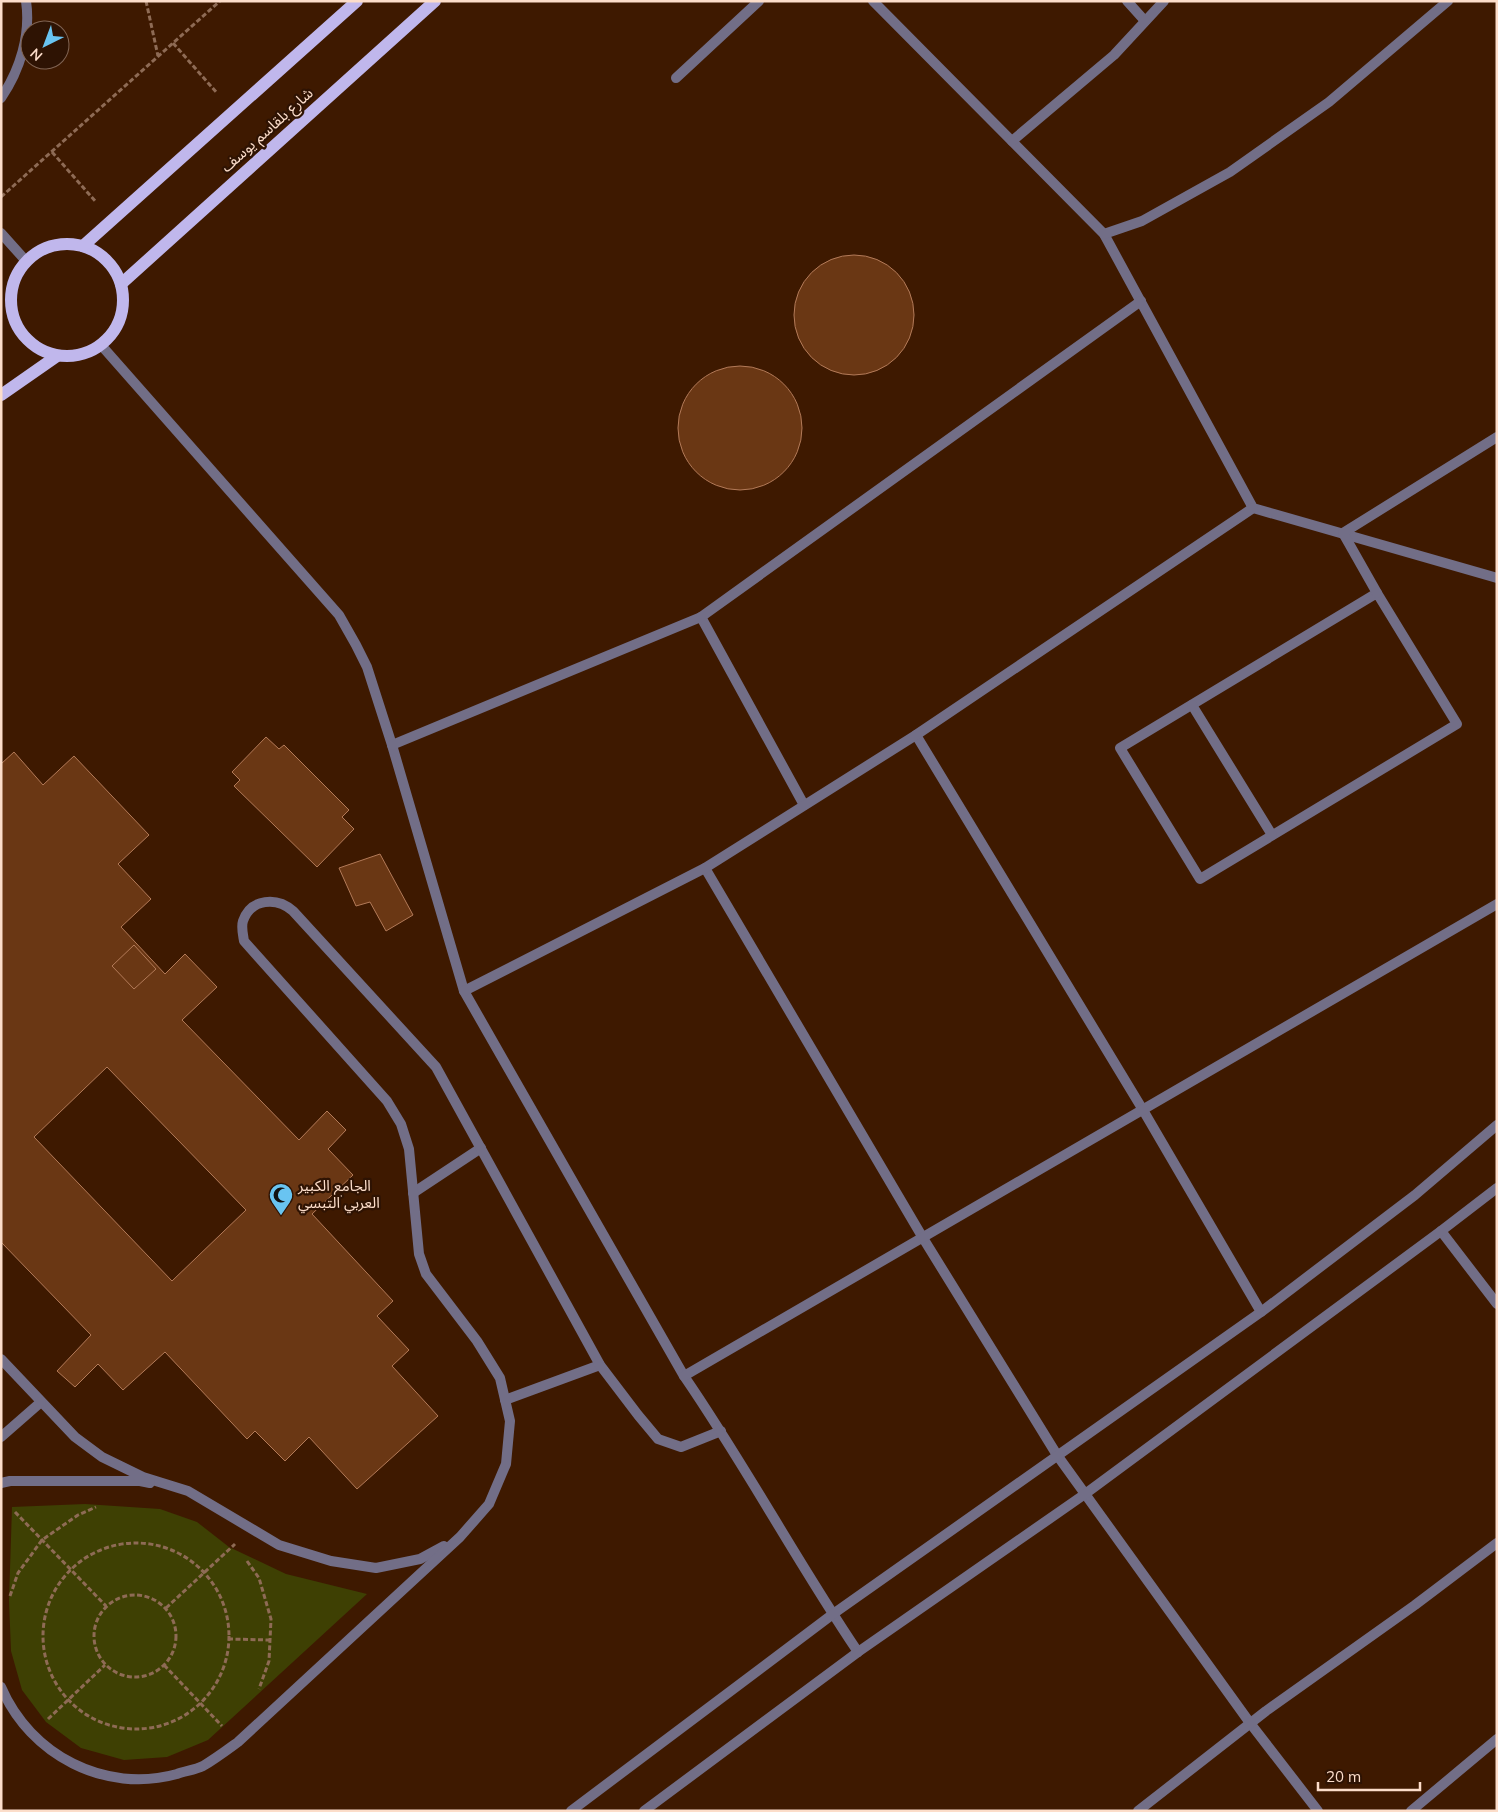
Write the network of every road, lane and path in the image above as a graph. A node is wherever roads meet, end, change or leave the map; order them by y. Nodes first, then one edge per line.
1 (26, 1) edge
2 (146, 1) edge
3 (220, 1) edge
4 (357, 1) edge
5 (435, 1) edge
6 (759, 1) edge
7 (873, 1) edge
8 (1127, 1) edge
9 (1164, 1) edge
10 (1448, 1) edge
11 (1146, 21) junction
12 (173, 43) junction
13 (158, 56) junction
14 (676, 78) dead end
15 (1, 98) edge
16 (233, 112) junction
17 (1012, 141) junction
18 (52, 152) junction
19 (1, 197) edge
20 (113, 220) junction
21 (1, 233) edge
22 (1104, 234) junction
23 (83, 246) junction
24 (26, 261) junction
25 (121, 284) junction
26 (1141, 301) junction
27 (6, 309) edge
28 (101, 345) junction
29 (57, 356) junction
30 (1, 396) edge
31 (1497, 437) edge
32 (1253, 508) junction
33 (1343, 533) junction
34 (1497, 578) edge
35 (1377, 593) junction
36 (701, 617) junction
37 (1192, 704) junction
38 (916, 735) junction
39 (392, 746) junction
40 (804, 805) junction
41 (1272, 835) junction
42 (705, 868) junction
43 (1497, 904) edge
44 (464, 991) junction
45 (1143, 1110) junction
46 (1497, 1125) edge
47 (481, 1148) junction
48 (1497, 1188) edge
49 (413, 1194) junction
50 (1441, 1231) junction
51 (923, 1238) junction
52 (1497, 1304) edge
53 (1261, 1312) junction
54 (1, 1359) edge
55 (600, 1366) junction
56 (684, 1376) junction
57 (505, 1400) junction
58 (42, 1402) junction
59 (722, 1431) junction
60 (1, 1437) edge
61 (1057, 1455) junction
62 (1, 1483) edge
63 (188, 1491) junction
64 (1085, 1494) junction
65 (96, 1507) dead end
66 (15, 1512) dead end
67 (251, 1529) junction
68 (460, 1537) junction
69 (42, 1540) junction
70 (1497, 1543) edge
71 (247, 1561) dead end
72 (70, 1569) junction
73 (204, 1573) junction
74 (10, 1596) dead end
75 (106, 1606) junction
76 (166, 1608) junction
77 (833, 1614) junction
78 (228, 1639) junction
79 (270, 1640) junction
80 (858, 1652) junction
81 (105, 1665) junction
82 (164, 1665) junction
83 (1, 1687) edge
84 (259, 1689) dead end
85 (68, 1701) junction
86 (201, 1704) junction
87 (1250, 1723) junction
88 (31, 1735) junction
89 (1497, 1739) edge
90 (238, 1742) junction
91 (1143, 1809) edge
92 (571, 1811) edge
93 (644, 1811) edge
94 (1318, 1811) edge
95 (1411, 1811) edge

1 - 15 street
2 - 13 path
3 - 12 path
4 - 16 main road
5 - 25 main road, شارع بلقاسم يوسف
6 - 14 street
7 - 17 street
8 - 11 street
9 - 11 street
10 - 22 street
11 - 17 street
12 - 13 path
12 - 16 path
13 - 18 path
16 - 20 main road
17 - 22 street
18 - 19 path
18 - 20 path
20 - 23 main road
21 - 24 street
22 - 26 street
23 - 24 main road
23 - 25 main road
24 - 27 main road
25 - 28 main road
26 - 32 street
26 - 36 street
27 - 29 main road
28 - 29 main road
28 - 39 street
29 - 30 main road
31 - 33 street
32 - 33 street
32 - 38 street
33 - 34 street
33 - 35 street
35 - 37 street
35 - 41 street
36 - 39 street
36 - 40 street
37 - 41 street
37 - 41 street
38 - 40 street
38 - 45 street
39 - 44 street
40 - 42 street
42 - 44 street
42 - 51 street
43 - 45 street
44 - 56 street
45 - 51 street
45 - 53 street
46 - 53 street
47 - 49 street
47 - 49 street
47 - 55 street
48 - 50 street
49 - 57 street
50 - 52 street
50 - 64 street
51 - 56 street
51 - 61 street
53 - 61 street
54 - 58 street
55 - 57 street
55 - 59 street
56 - 59 street
57 - 68 street
58 - 60 street
58 - 63 street
59 - 77 street
61 - 64 street
61 - 77 street
62 - 63 street
63 - 67 street
64 - 80 street
64 - 87 street
65 - 69 path
66 - 69 path
67 - 68 street
67 - 73 path
68 - 90 street
69 - 72 path
69 - 74 path
70 - 87 street
71 - 79 path
72 - 73 path
72 - 75 path
72 - 85 path
73 - 76 path
73 - 78 path
75 - 76 path
75 - 81 path
76 - 82 path
77 - 80 street
77 - 92 street
78 - 79 path
78 - 86 path
79 - 84 path
80 - 93 street
81 - 82 path
81 - 85 path
82 - 86 path
83 - 88 street
85 - 86 path
85 - 88 path
86 - 90 path
87 - 91 street
87 - 94 street
88 - 90 street
89 - 95 street

